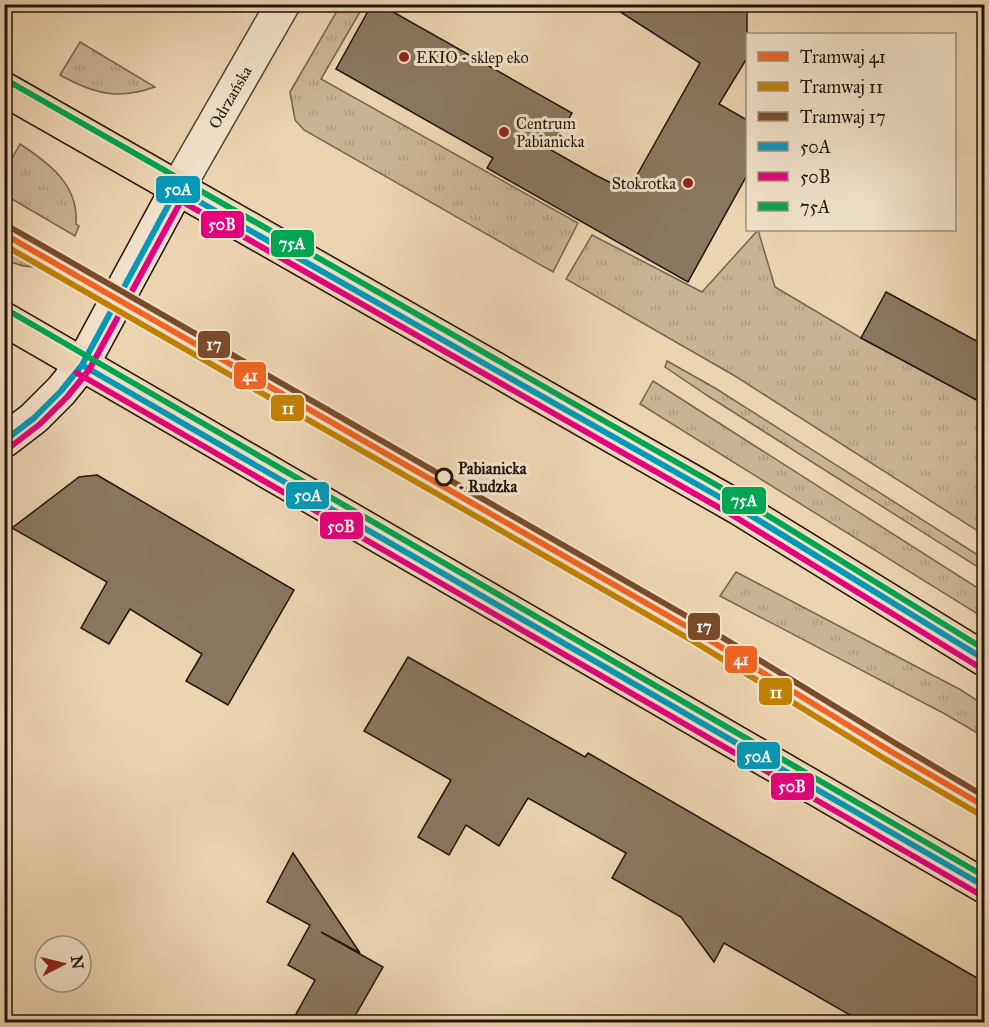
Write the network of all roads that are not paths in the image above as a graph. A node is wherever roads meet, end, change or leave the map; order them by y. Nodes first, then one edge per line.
1 (283, 4) edge
2 (4, 89) edge
3 (177, 189) junction
4 (4, 319) edge
5 (82, 364) junction
6 (4, 441) edge
7 (984, 659) edge
8 (984, 886) edge

1 - 3 street, Odrzańska
2 - 3 main road
3 - 5 street, Odrzańska
3 - 7 main road
4 - 5 main road
5 - 6 street, Odrzańska
5 - 8 main road

